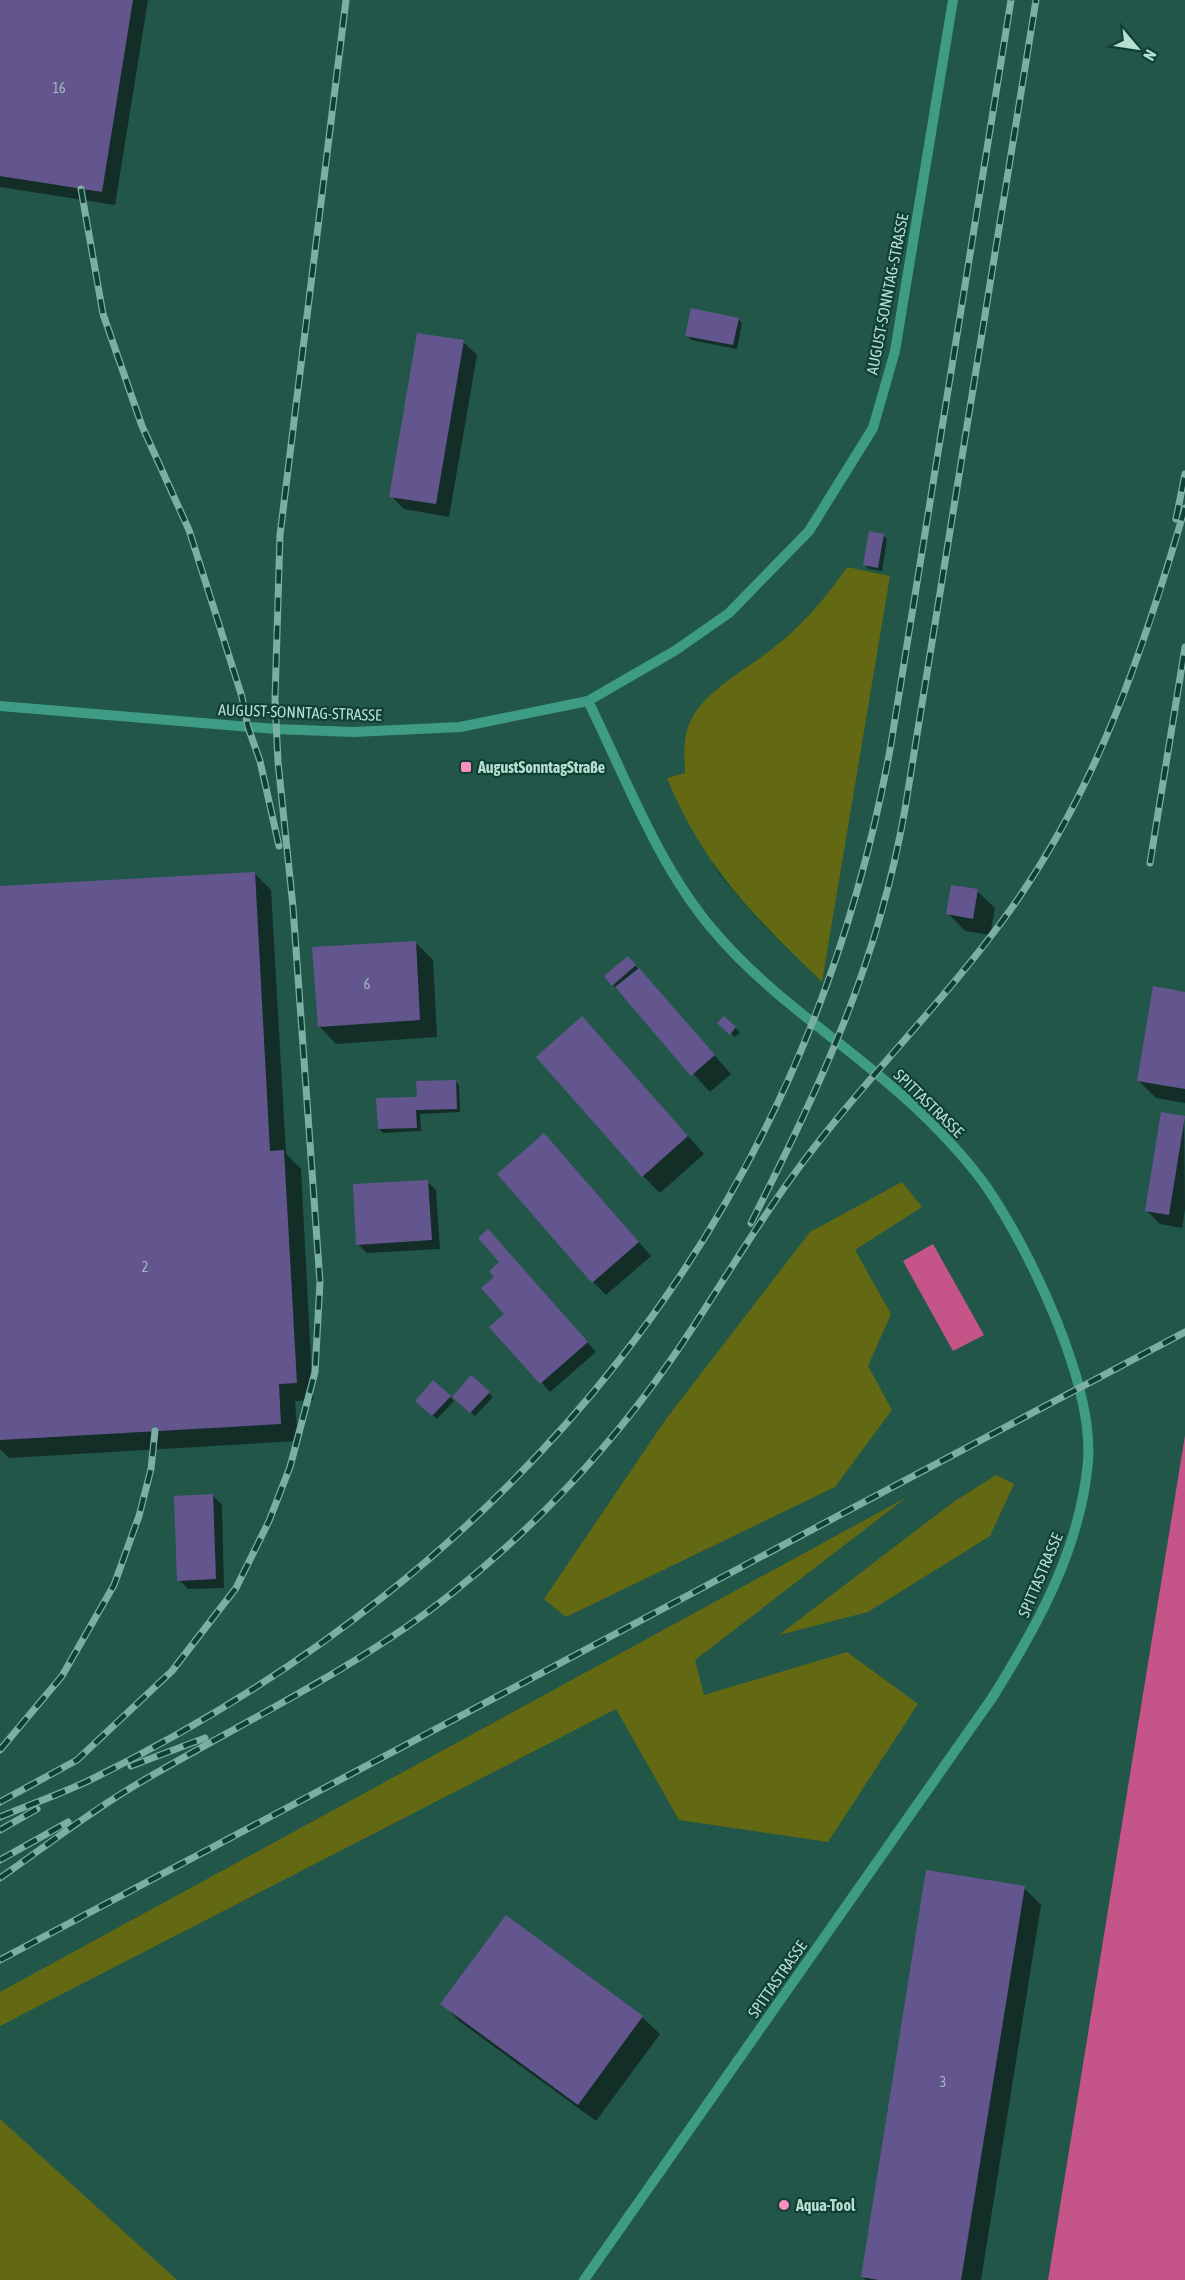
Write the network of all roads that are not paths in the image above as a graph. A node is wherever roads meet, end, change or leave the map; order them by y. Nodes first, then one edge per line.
1 (953, 0) edge
2 (588, 701) junction
3 (0, 706) edge
4 (584, 2280) edge

1 - 2 street, AUGUST-SONNTAG-STRASSE
2 - 3 street, AUGUST-SONNTAG-STRASSE
2 - 4 street, SPITTASTRASSE

